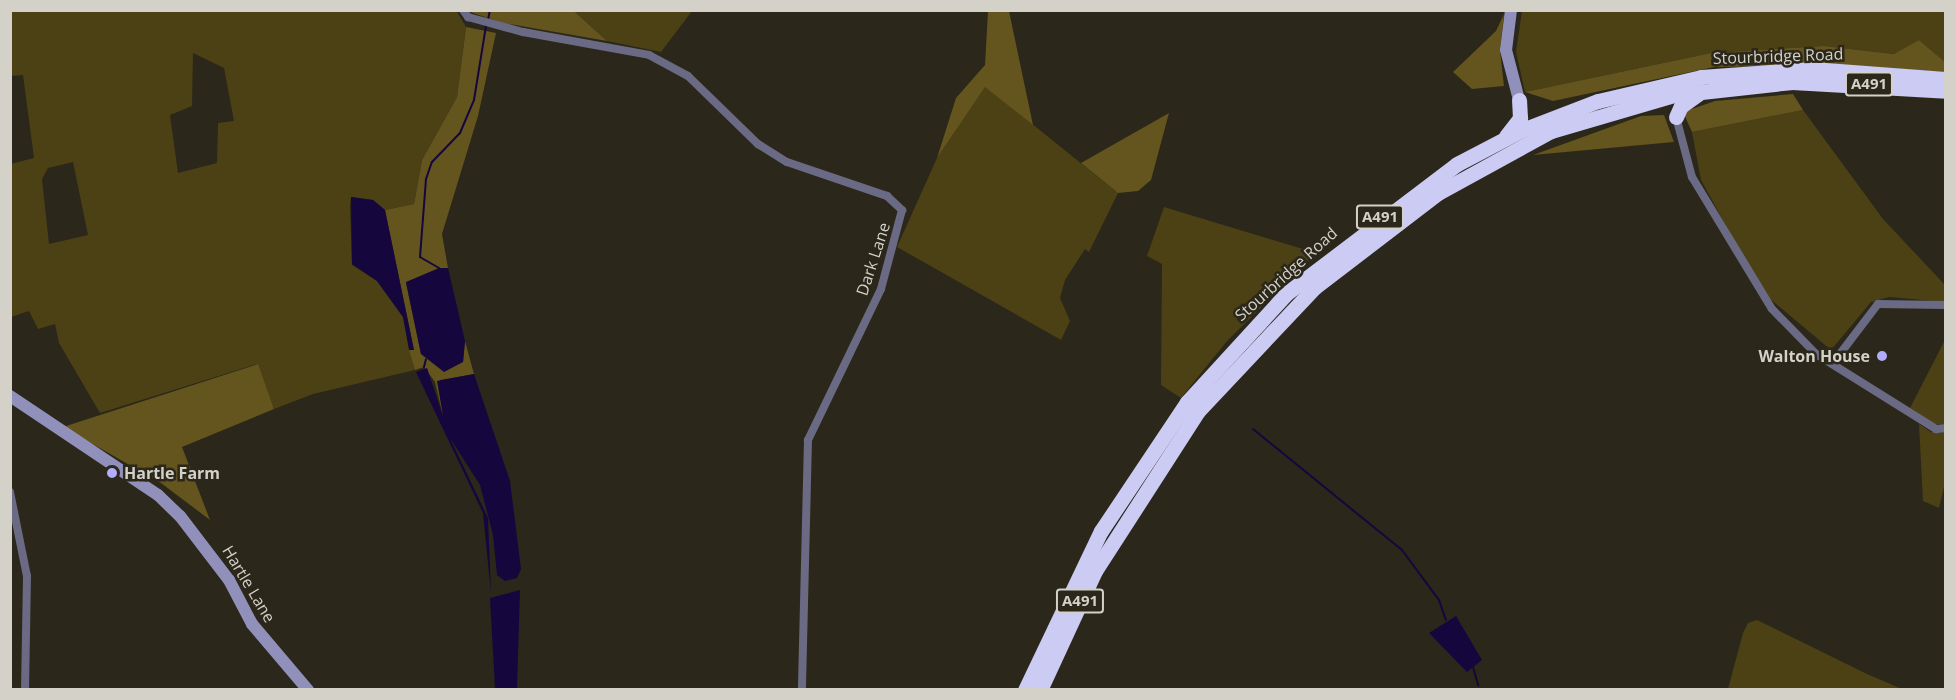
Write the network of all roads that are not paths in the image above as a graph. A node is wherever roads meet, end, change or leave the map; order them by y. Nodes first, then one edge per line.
1 (463, 10) edge
2 (1511, 10) edge
3 (1946, 79) edge
4 (1703, 90) junction
5 (1946, 91) edge
6 (1519, 100) junction
7 (1646, 101) junction
8 (1676, 117) junction
9 (1548, 119) junction
10 (1502, 140) junction
11 (1946, 305) edge
12 (1833, 363) junction
13 (10, 396) edge
14 (1946, 428) edge
15 (10, 492) edge
16 (25, 690) edge
17 (308, 690) edge
18 (802, 690) edge
19 (1025, 690) edge
20 (1040, 690) edge

1 - 18 street, Dark Lane
2 - 6 main road
3 - 9 highway, Stourbridge Road / A491
4 - 5 highway, Stourbridge Road / A491
4 - 7 highway, Stourbridge Road / A491
4 - 8 highway
6 - 9 highway
6 - 10 highway
7 - 8 highway
7 - 20 highway, Stourbridge Road / A491
8 - 12 street
9 - 10 highway, Stourbridge Road / A491
10 - 19 highway, Stourbridge Road / A491
11 - 12 street
12 - 14 street
13 - 17 main road, Hartle Lane
15 - 16 street

